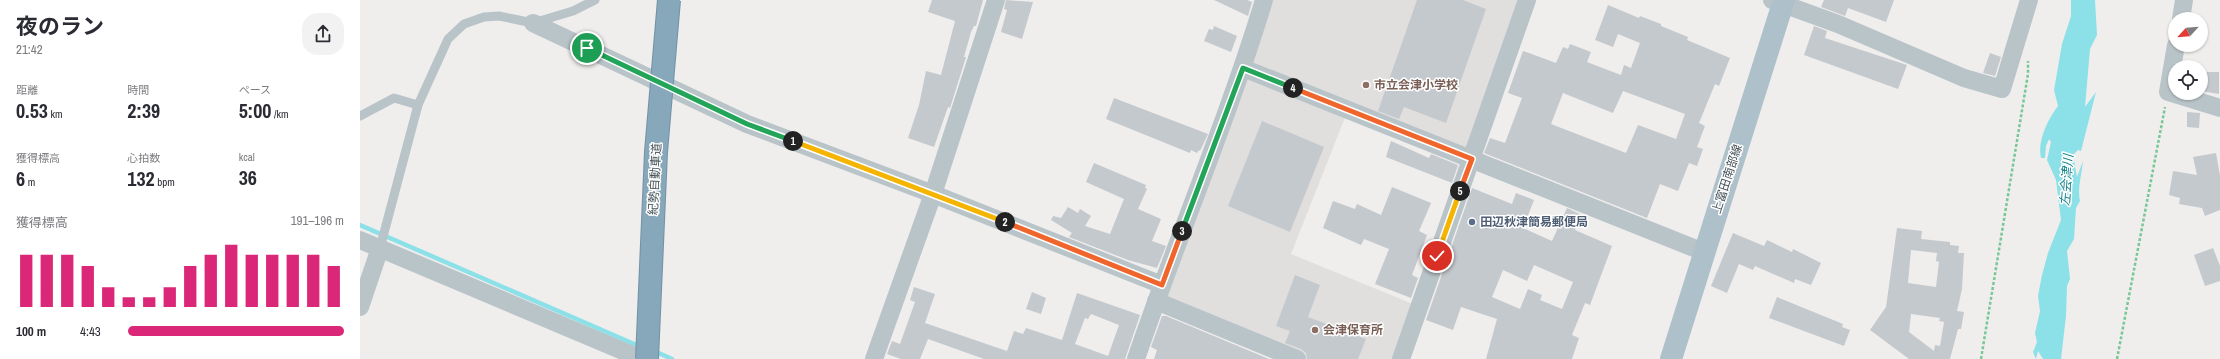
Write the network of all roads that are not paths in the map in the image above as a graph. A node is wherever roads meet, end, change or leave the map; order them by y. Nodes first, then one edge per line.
1 (596, 0) edge
2 (669, 0) edge
3 (996, 0) edge
4 (1264, 0) edge
5 (1527, 0) edge
6 (2028, 0) edge
7 (2184, 0) edge
8 (1780, 1) edge
9 (2181, 12) edge
10 (533, 23) junction
11 (2175, 52) edge
12 (1243, 68) junction
13 (418, 105) junction
14 (2220, 108) edge
15 (360, 116) edge
16 (1472, 159) junction
17 (933, 194) junction
18 (360, 240) edge
19 (380, 248) junction
20 (1704, 252) junction
21 (1159, 293) junction
22 (360, 307) edge
23 (642, 359) edge
24 (647, 359) edge
25 (874, 359) edge
26 (1136, 359) edge
27 (1297, 359) edge
28 (1401, 359) edge
29 (1671, 359) edge

1 - 10 lane
2 - 24 highway, 紀勢自動車道, bridge
3 - 17 street
4 - 12 street
5 - 16 street
6 - 8 street
7 - 9 street
8 - 20 main road, 上富田南部線
10 - 13 lane
10 - 17 street
11 - 14 street
12 - 16 street
12 - 21 street
13 - 15 lane
13 - 19 lane
16 - 20 street
16 - 28 street
17 - 21 street
17 - 25 street
18 - 19 street
19 - 22 street
19 - 23 street
20 - 29 main road, 上富田南部線
21 - 26 street
21 - 27 street

